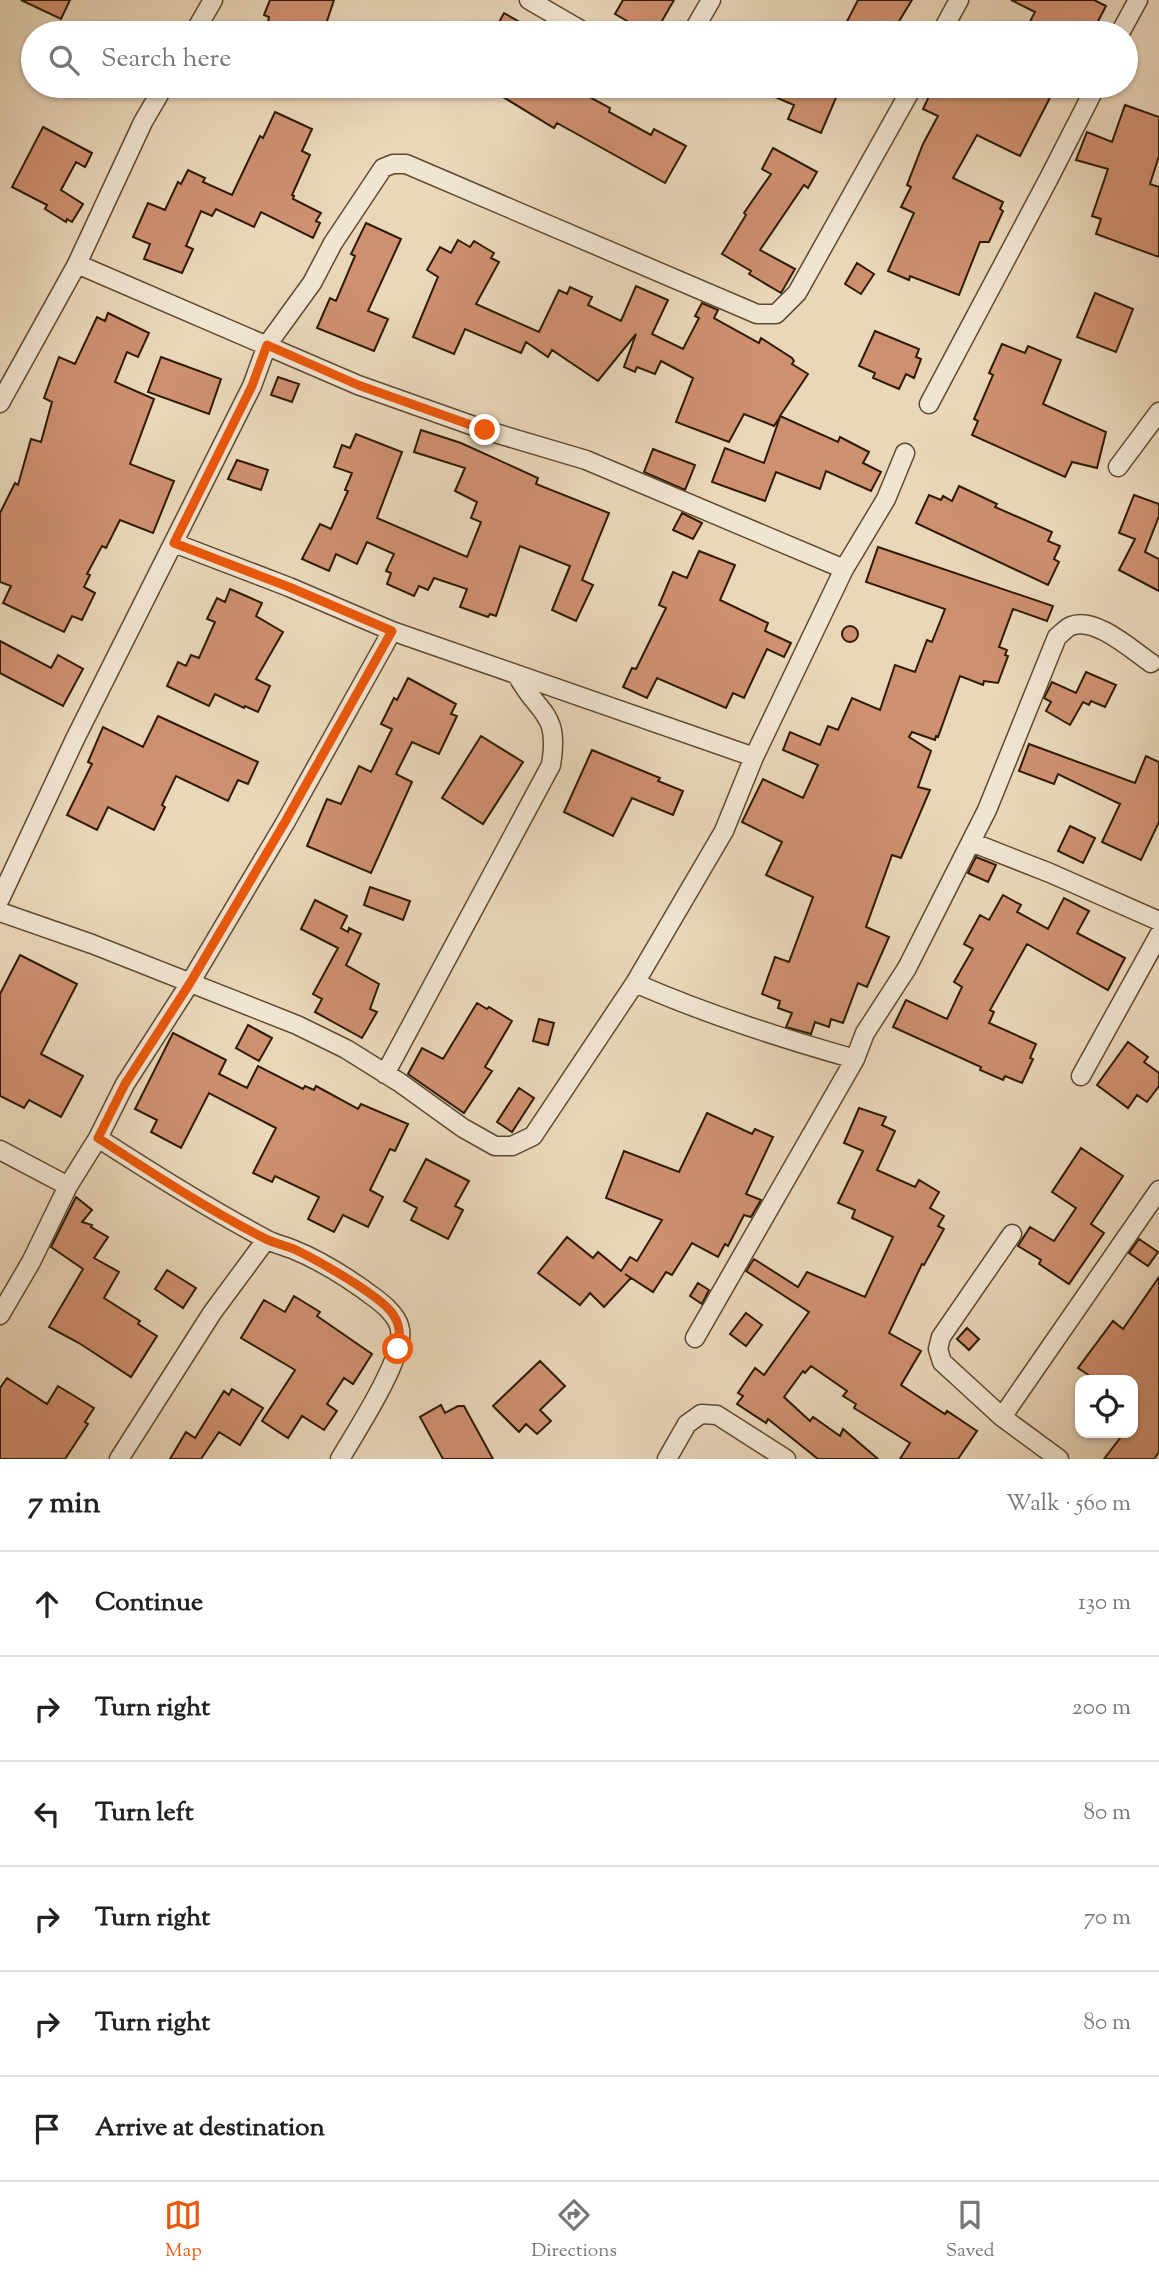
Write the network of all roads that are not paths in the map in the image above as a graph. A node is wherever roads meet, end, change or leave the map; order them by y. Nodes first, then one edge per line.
1 (213, 0) edge
2 (529, 0) edge
3 (711, 0) edge
4 (959, 0) edge
5 (1138, 0) edge
6 (201, 21) edge
7 (565, 21) edge
8 (699, 21) edge
9 (948, 21) edge
10 (1126, 21) edge
11 (157, 98) edge
12 (906, 98) edge
13 (1090, 98) edge
14 (77, 264) junction
15 (267, 345) junction
16 (0, 403) edge
17 (929, 404) dead end
18 (1159, 412) edge
19 (905, 453) dead end
20 (1118, 467) dead end
21 (174, 543) junction
22 (844, 569) junction
23 (392, 631) junction
24 (1151, 663) dead end
25 (517, 675) junction
26 (754, 757) junction
27 (971, 842) junction
28 (0, 899) edge
29 (0, 912) edge
30 (1159, 920) edge
31 (1159, 935) edge
32 (190, 983) junction
33 (635, 984) junction
34 (855, 1059) junction
35 (386, 1074) junction
36 (1081, 1076) dead end
37 (98, 1138) junction
38 (0, 1150) edge
39 (68, 1186) junction
40 (1159, 1190) edge
41 (1012, 1234) dead end
42 (266, 1240) junction
43 (0, 1315) edge
44 (695, 1338) dead end
45 (1002, 1417) junction
46 (118, 1459) edge
47 (340, 1459) edge
48 (667, 1459) edge
49 (786, 1459) edge
50 (1059, 1459) edge

1 - 6 street
2 - 7 street
3 - 8 street
4 - 9 street
5 - 10 street
11 - 14 street
12 - 15 street
13 - 17 street
14 - 15 street
14 - 16 street
15 - 21 street
15 - 22 street
18 - 20 street
19 - 22 street
21 - 23 street
21 - 28 street
22 - 26 street
23 - 25 street
23 - 32 street
24 - 27 street
25 - 26 street
25 - 35 street
26 - 33 street
27 - 30 street
27 - 34 street
29 - 32 street
31 - 36 street
32 - 35 street
32 - 37 street
33 - 34 street
33 - 35 street
34 - 44 street
37 - 39 street
37 - 42 street
38 - 39 street
39 - 43 street
40 - 45 street
41 - 45 street
42 - 46 street
42 - 47 street
45 - 50 street
48 - 49 street

